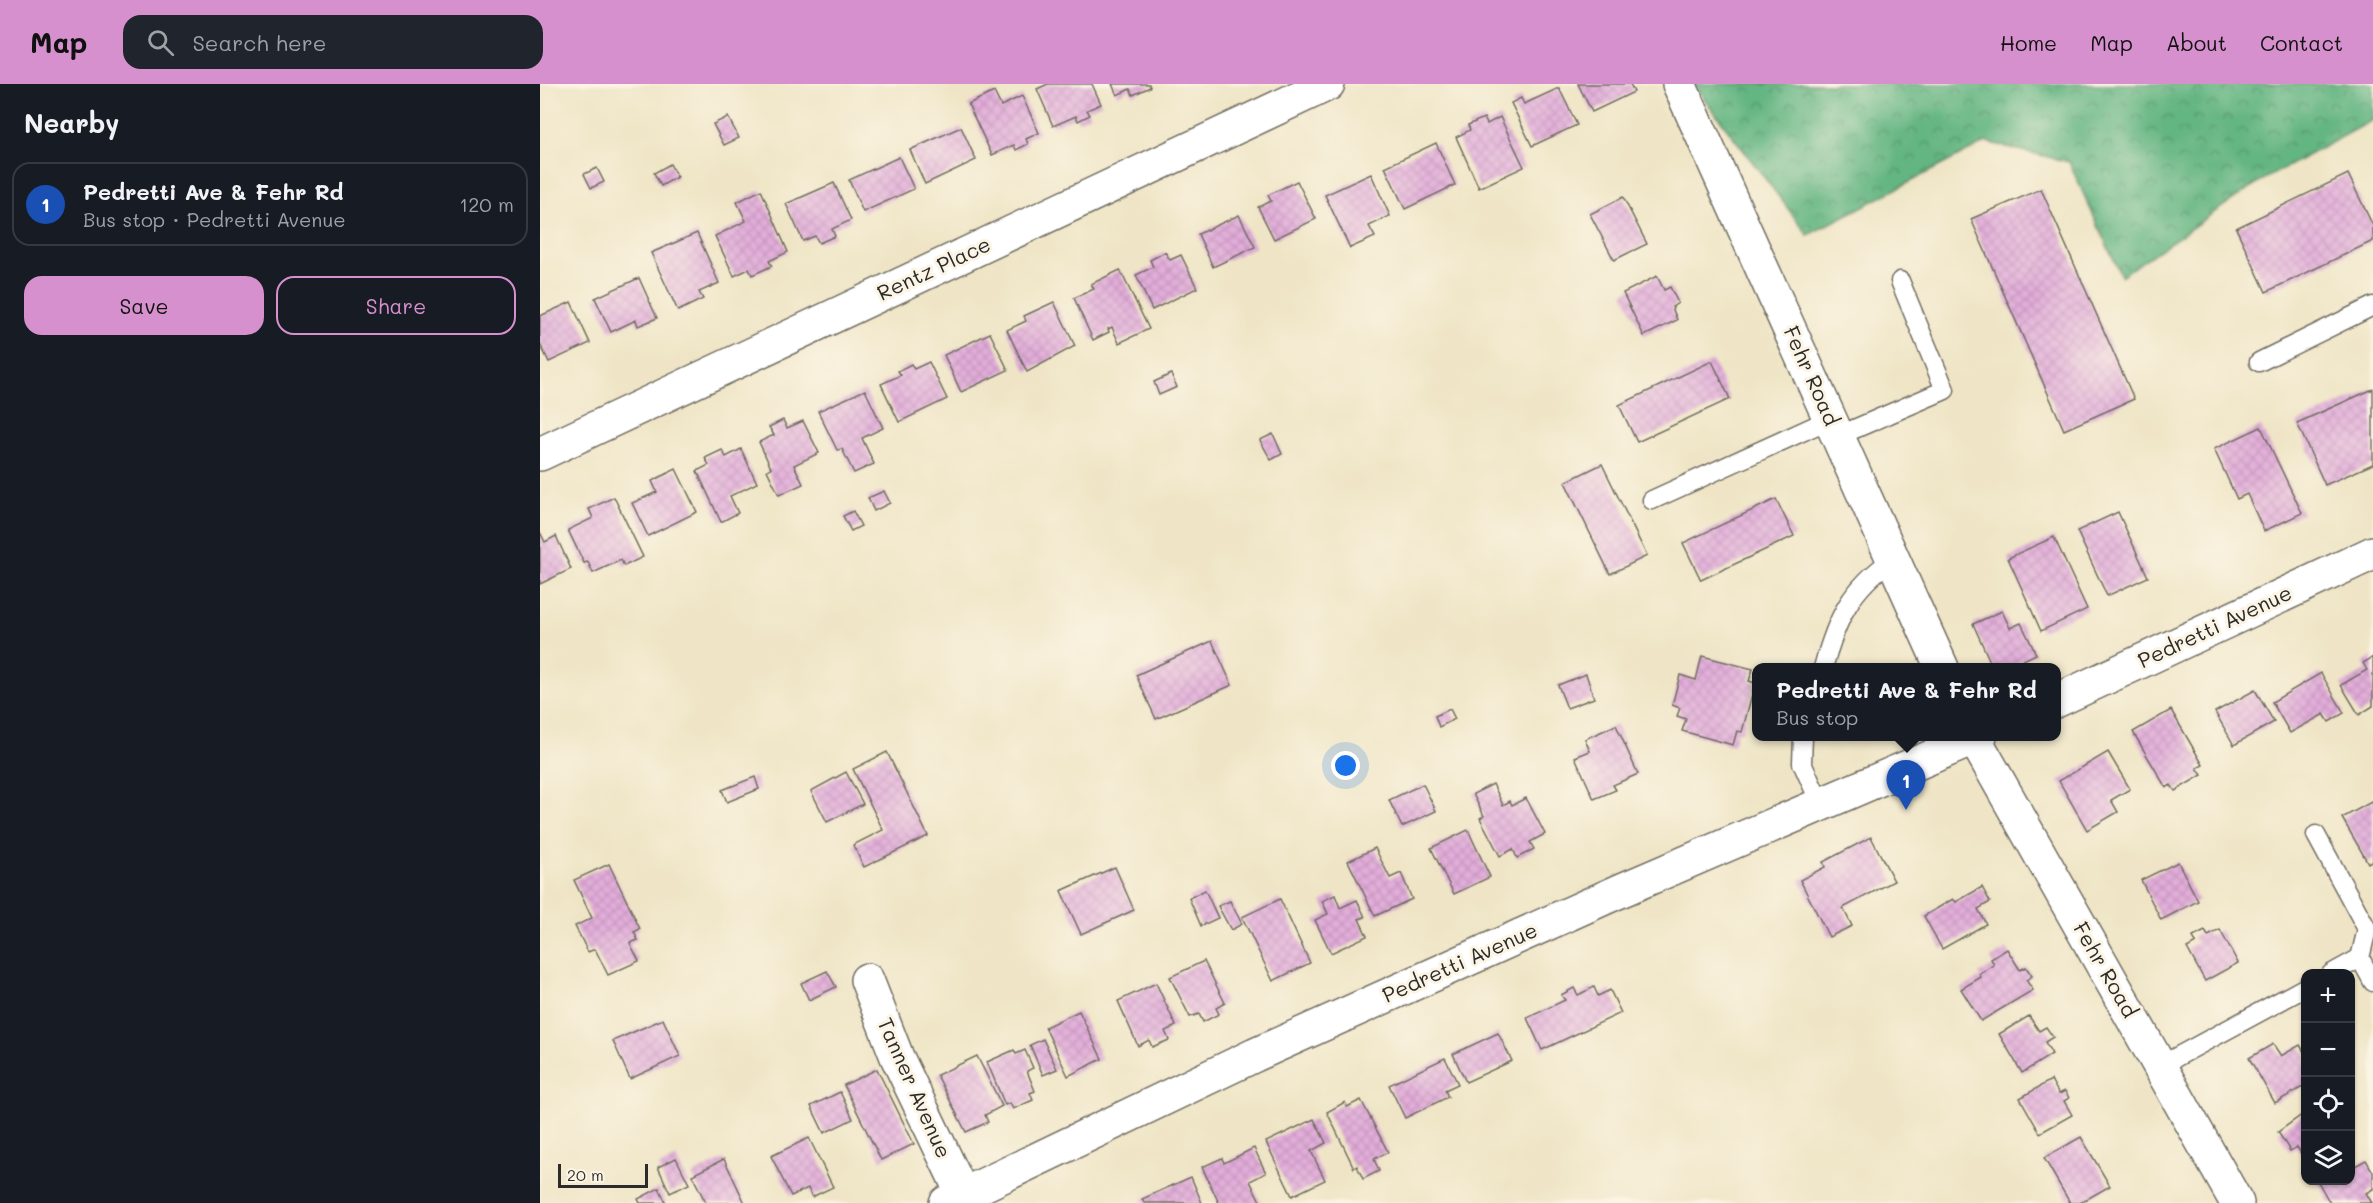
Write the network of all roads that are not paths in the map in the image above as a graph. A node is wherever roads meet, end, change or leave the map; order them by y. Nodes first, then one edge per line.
1 (1328, 84) edge
2 (1679, 84) edge
3 (1900, 281) dead end
4 (2373, 306) edge
5 (2259, 362) dead end
6 (1834, 428) junction
7 (540, 454) edge
8 (1652, 500) dead end
9 (2373, 553) edge
10 (1893, 559) junction
11 (1824, 663) edge
12 (1940, 663) edge
13 (2061, 699) edge
14 (1803, 741) edge
15 (1969, 741) edge
16 (1978, 741) edge
17 (1821, 805) junction
18 (2316, 835) dead end
19 (2360, 958) junction
20 (2340, 969) edge
21 (867, 980) dead end
22 (2373, 982) edge
23 (2301, 990) edge
24 (2160, 1066) junction
25 (955, 1199) edge
26 (2237, 1203) edge

1 - 7 street, Rentz Place
2 - 6 street, Fehr Road
3 - 6 lane
4 - 5 lane
6 - 8 lane
6 - 10 street, Fehr Road
9 - 13 street, Pedretti Avenue
10 - 11 lane
10 - 12 street, Fehr Road
14 - 17 lane
15 - 17 street, Pedretti Avenue
16 - 24 street, Fehr Road
17 - 25 street, Pedretti Avenue
18 - 19 lane
19 - 20 lane
19 - 22 lane
21 - 25 street, Tanner Avenue
23 - 24 lane
24 - 26 street, Fehr Road

